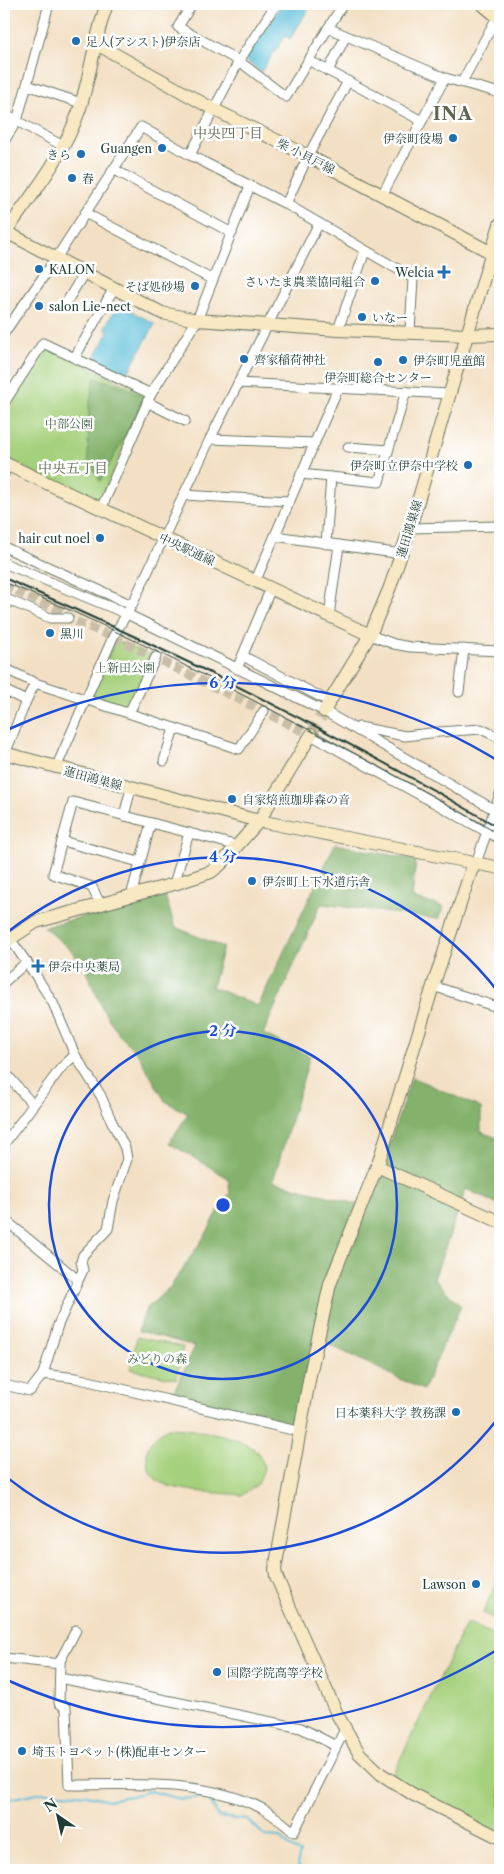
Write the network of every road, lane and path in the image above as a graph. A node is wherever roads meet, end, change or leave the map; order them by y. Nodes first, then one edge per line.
1 (49, 4) edge
2 (107, 4) edge
3 (192, 4) edge
4 (276, 4) edge
5 (342, 4) edge
6 (493, 11) edge
7 (328, 28) junction
8 (346, 36) junction
9 (95, 43) junction
10 (308, 60) junction
11 (239, 61) junction
12 (328, 71) junction
13 (445, 78) junction
14 (348, 81) junction
15 (462, 82) junction
16 (26, 85) junction
17 (500, 93) edge
18 (81, 103) junction
19 (213, 109) junction
20 (4, 114) edge
21 (17, 121) junction
22 (422, 121) junction
23 (4, 141) edge
24 (64, 146) junction
25 (190, 155) junction
26 (308, 156) junction
27 (113, 169) junction
28 (250, 186) junction
29 (382, 195) junction
30 (286, 204) junction
31 (85, 213) junction
32 (318, 223) junction
33 (500, 224) edge
34 (4, 232) edge
35 (232, 233) junction
36 (365, 251) junction
37 (496, 253) edge
38 (57, 257) junction
39 (84, 273) junction
40 (213, 280) junction
41 (114, 288) junction
42 (66, 303) dead end
43 (197, 320) junction
44 (268, 325) junction
45 (338, 330) junction
46 (410, 332) junction
47 (4, 333) edge
48 (500, 334) edge
49 (468, 335) junction
50 (75, 357) junction
51 (238, 383) junction
52 (338, 388) junction
53 (406, 391) junction
54 (449, 394) junction
55 (149, 398) junction
56 (4, 403) edge
57 (185, 421) dead end
58 (210, 439) junction
59 (314, 443) junction
60 (348, 447) dead end
61 (388, 450) junction
62 (5, 467) edge
63 (301, 474) junction
64 (331, 477) junction
65 (183, 495) junction
66 (289, 501) junction
67 (101, 509) junction
68 (500, 526) edge
69 (410, 528) junction
70 (275, 536) junction
71 (164, 538) junction
72 (326, 544) junction
73 (339, 545) junction
74 (4, 547) edge
75 (402, 554) junction
76 (4, 563) edge
77 (256, 580) junction
78 (271, 588) junction
79 (4, 598) edge
80 (132, 605) junction
81 (127, 614) junction
82 (330, 616) junction
83 (68, 618) dead end
84 (370, 635) junction
85 (464, 649) junction
86 (500, 651) edge
87 (243, 656) junction
88 (156, 657) dead end
89 (4, 668) edge
90 (237, 669) junction
91 (35, 683) junction
92 (4, 690) edge
93 (459, 692) dead end
94 (86, 700) junction
95 (26, 701) junction
96 (327, 707) junction
97 (264, 711) dead end
98 (129, 713) junction
99 (351, 725) junction
100 (174, 728) junction
101 (310, 735) joint
102 (500, 738) edge
103 (5, 754) edge
104 (164, 761) dead end
105 (56, 768) junction
106 (131, 788) junction
107 (500, 794) edge
108 (498, 812) edge
109 (124, 816) junction
110 (259, 821) junction
111 (151, 823) junction
112 (489, 832) junction
113 (189, 833) junction
114 (500, 839) edge
115 (62, 841) junction
116 (238, 846) junction
117 (139, 862) junction
118 (476, 863) junction
119 (500, 868) edge
120 (174, 884) junction
121 (131, 896) junction
122 (100, 904) junction
123 (6, 937) edge
124 (27, 962) junction
125 (4, 982) edge
126 (433, 986) junction
127 (500, 1008) edge
128 (75, 1055) junction
129 (4, 1071) edge
130 (33, 1105) junction
131 (4, 1144) edge
132 (377, 1166) junction
133 (4, 1220) edge
134 (500, 1222) edge
135 (78, 1280) junction
136 (43, 1374) junction
137 (4, 1385) edge
138 (301, 1432) junction
139 (76, 1630) dead end
140 (4, 1658) edge
141 (60, 1664) junction
142 (60, 1678) junction
143 (345, 1729) junction
144 (336, 1746) junction
145 (500, 1838) edge

1 - 16 street
2 - 9 street
3 - 11 street
4 - 11 street
5 - 7 street
6 - 15 street
7 - 8 street
7 - 10 street
8 - 12 street
8 - 13 street
9 - 18 street
9 - 19 street, 柴 小貝戸線
10 - 11 street
10 - 12 street
11 - 19 street
12 - 14 street
13 - 15 street
13 - 22 street
14 - 22 street
14 - 26 street
15 - 17 street
16 - 18 street
16 - 21 street
18 - 24 street
19 - 25 street
19 - 26 street, 柴 小貝戸線
20 - 21 street
21 - 23 street
21 - 24 street
22 - 29 street
24 - 34 street
25 - 27 street
25 - 28 street
26 - 29 street, 柴 小貝戸線
26 - 30 street
27 - 31 street
27 - 35 street
28 - 30 street
28 - 35 street
29 - 37 street, 柴 小貝戸線
30 - 32 street
31 - 38 street
31 - 40 street
32 - 36 street
32 - 44 street
33 - 37 street, 蓮田鴻巣線
34 - 38 street
35 - 40 street
36 - 45 street
36 - 46 street
37 - 49 street, 蓮田鴻巣線
38 - 39 street
38 - 47 street
39 - 41 street
39 - 42 street
40 - 43 street
41 - 43 street
41 - 50 street
43 - 44 street
43 - 55 street
44 - 45 street
44 - 51 street
45 - 46 street
46 - 49 street
48 - 49 street
49 - 54 street, 蓮田鴻巣線
50 - 55 street
50 - 56 street
51 - 52 street
51 - 58 street
52 - 53 street
52 - 59 street
53 - 54 street
53 - 61 street
54 - 69 street, 蓮田鴻巣線
55 - 57 street
55 - 67 street
58 - 59 street
58 - 65 street
59 - 63 street
60 - 61 street
61 - 64 street
62 - 67 street, 中央駅通線
63 - 64 street
63 - 66 street
64 - 72 street
65 - 66 street
65 - 71 street
66 - 70 street
67 - 71 street, 中央駅通線
68 - 69 street
69 - 75 street, 蓮田鴻巣線
70 - 72 street
70 - 77 street
71 - 77 street, 中央駅通線
71 - 80 street
72 - 73 street
73 - 75 street
73 - 82 street
74 - 80 street
75 - 84 street, 蓮田鴻巣線
76 - 81 street
77 - 78 street, 中央駅通線
78 - 82 street, 中央駅通線
78 - 87 street
79 - 83 street
80 - 81 street
81 - 90 street
81 - 94 street
82 - 84 street, 中央駅通線
84 - 85 street
84 - 96 street, 蓮田鴻巣線
85 - 86 street
85 - 93 street
87 - 90 street
87 - 96 street
88 - 98 street
89 - 91 street
90 - 96 street
91 - 94 street
91 - 95 street
92 - 95 street
94 - 98 street
94 - 105 street
95 - 103 street
96 - 99 street
97 - 100 street
98 - 100 street
99 - 102 street
99 - 108 street
100 - 104 street
101 - 110 street
101 - 112 street
103 - 105 street, 蓮田鴻巣線
105 - 106 street, 蓮田鴻巣線
106 - 109 street
106 - 110 street, 蓮田鴻巣線
107 - 108 street
108 - 112 street
109 - 111 street
109 - 115 street
110 - 116 street
110 - 118 street, 蓮田鴻巣線
111 - 113 street
111 - 117 street
112 - 114 street
112 - 118 street
113 - 116 street
113 - 120 street
115 - 117 street
115 - 122 street
116 - 120 street
117 - 121 street
118 - 119 street, 蓮田鴻巣線
118 - 126 street
120 - 121 street
121 - 122 street
122 - 123 street
123 - 124 street
124 - 125 street
124 - 128 street
126 - 127 street
126 - 132 street
128 - 130 street
128 - 135 street
129 - 130 street
130 - 131 street
132 - 134 street
132 - 138 street
133 - 135 street
135 - 136 street
136 - 137 street
136 - 138 street
138 - 143 street
139 - 141 street
140 - 141 street
141 - 142 street
142 - 144 street
142 - 144 street
143 - 144 street
143 - 145 street

